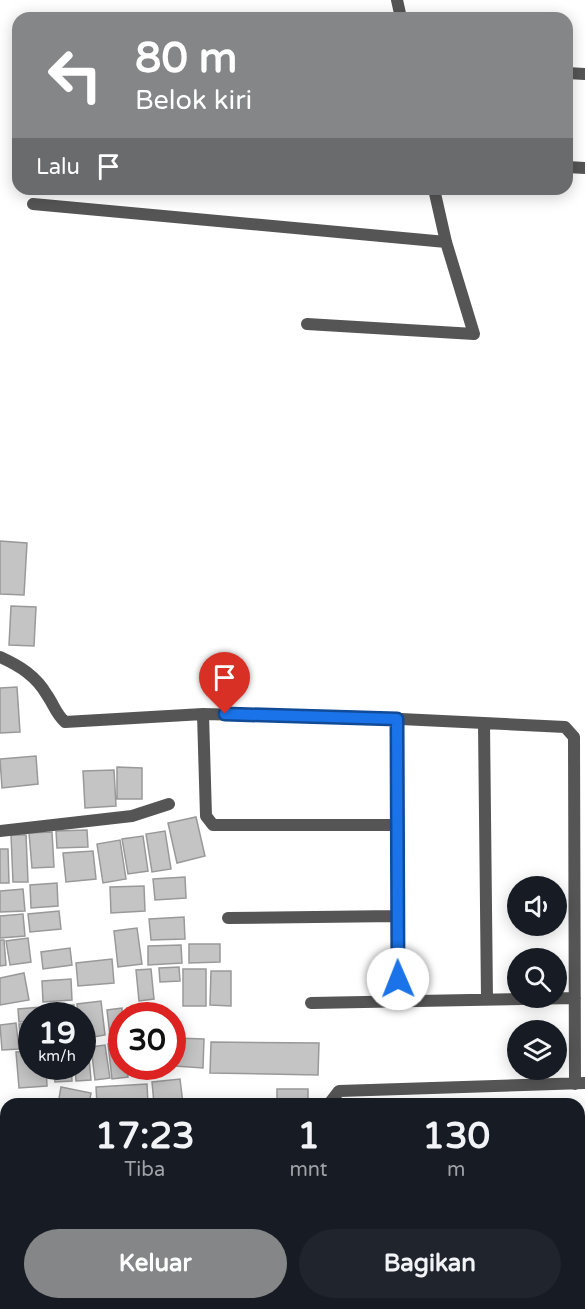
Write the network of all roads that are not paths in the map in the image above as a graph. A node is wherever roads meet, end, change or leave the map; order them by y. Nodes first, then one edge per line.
1 (435, 195) edge
2 (33, 204) dead end
3 (446, 242) junction
4 (307, 324) dead end
5 (0, 657) edge
6 (203, 714) junction
7 (397, 719) junction
8 (484, 723) junction
9 (169, 804) dead end
10 (397, 825) junction
11 (0, 831) edge
12 (397, 916) junction
13 (228, 918) dead end
14 (575, 998) junction
15 (487, 999) junction
16 (398, 1000) junction
17 (311, 1003) dead end
18 (580, 1084) edge
19 (334, 1098) edge

1 - 3 street
2 - 3 street
3 - 4 street
5 - 6 street
6 - 7 street
6 - 10 street
7 - 8 street
7 - 10 street
8 - 14 street
8 - 15 street
9 - 11 street
10 - 12 street
12 - 13 street
12 - 16 street
14 - 15 street
14 - 18 street
15 - 16 street
16 - 17 street
18 - 19 street

